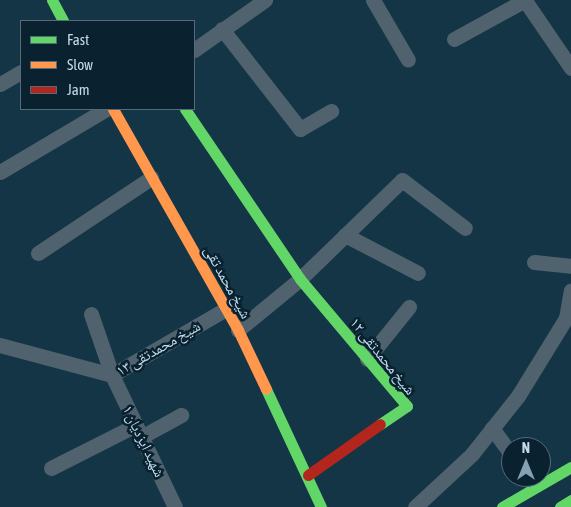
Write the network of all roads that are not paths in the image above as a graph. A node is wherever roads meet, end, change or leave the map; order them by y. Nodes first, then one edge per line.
1 (52, 0) edge
2 (265, 0) edge
3 (373, 0) edge
4 (526, 1) edge
5 (62, 20) edge
6 (222, 29) junction
7 (454, 39) dead end
8 (195, 49) edge
9 (408, 60) dead end
10 (571, 68) edge
11 (20, 73) edge
12 (0, 84) edge
13 (104, 110) edge
14 (114, 110) edge
15 (186, 110) edge
16 (331, 111) dead end
17 (0, 172) edge
18 (150, 178) junction
19 (465, 228) dead end
20 (345, 235) junction
21 (38, 253) dead end
22 (534, 262) dead end
23 (571, 266) edge
24 (418, 273) dead end
25 (300, 279) junction
26 (571, 290) edge
27 (409, 306) dead end
28 (226, 309) junction
29 (91, 314) dead end
30 (569, 320) edge
31 (238, 330) junction
32 (0, 345) edge
33 (367, 359) junction
34 (112, 375) junction
35 (180, 414) dead end
36 (492, 428) junction
37 (139, 431) junction
38 (501, 440) edge
39 (571, 467) edge
40 (51, 468) dead end
41 (308, 475) junction
42 (551, 475) edge
43 (526, 487) edge
44 (571, 500) edge
45 (175, 507) edge
46 (321, 507) edge
47 (334, 507) edge
48 (415, 507) edge
49 (502, 507) edge
50 (560, 507) edge

1 - 5 main road
2 - 6 street
3 - 9 street
4 - 7 street
4 - 10 street
6 - 8 street
6 - 16 street
11 - 12 street
13 - 17 street
14 - 18 main road, شیخ محمد تقی
15 - 25 main road, شیخ محمدتقی ۱۲
18 - 21 street
18 - 28 main road, شیخ محمد تقی
19 - 20 street
20 - 24 street
20 - 25 street
22 - 23 street
25 - 31 street
25 - 33 main road, شیخ محمدتقی ۱۲
26 - 30 street
27 - 33 street
28 - 31 main road, شیخ محمد تقی
28 - 34 street, شیخ محمدتقی ۱۳
29 - 34 street, شهید ایزدیان ۱
30 - 36 street
31 - 41 main road, شیخ محمد تقی
32 - 34 street, شیخ محمدتقی ۱۳
33 - 41 main road, شیخ محمدتقی ۱۲
34 - 37 street, شهید ایزدیان ۱
35 - 37 street
36 - 38 street
36 - 48 street
37 - 40 street
37 - 45 street, شهید ایزدیان ۱
39 - 42 main road
41 - 46 main road
41 - 47 main road
43 - 49 main road
44 - 50 main road

